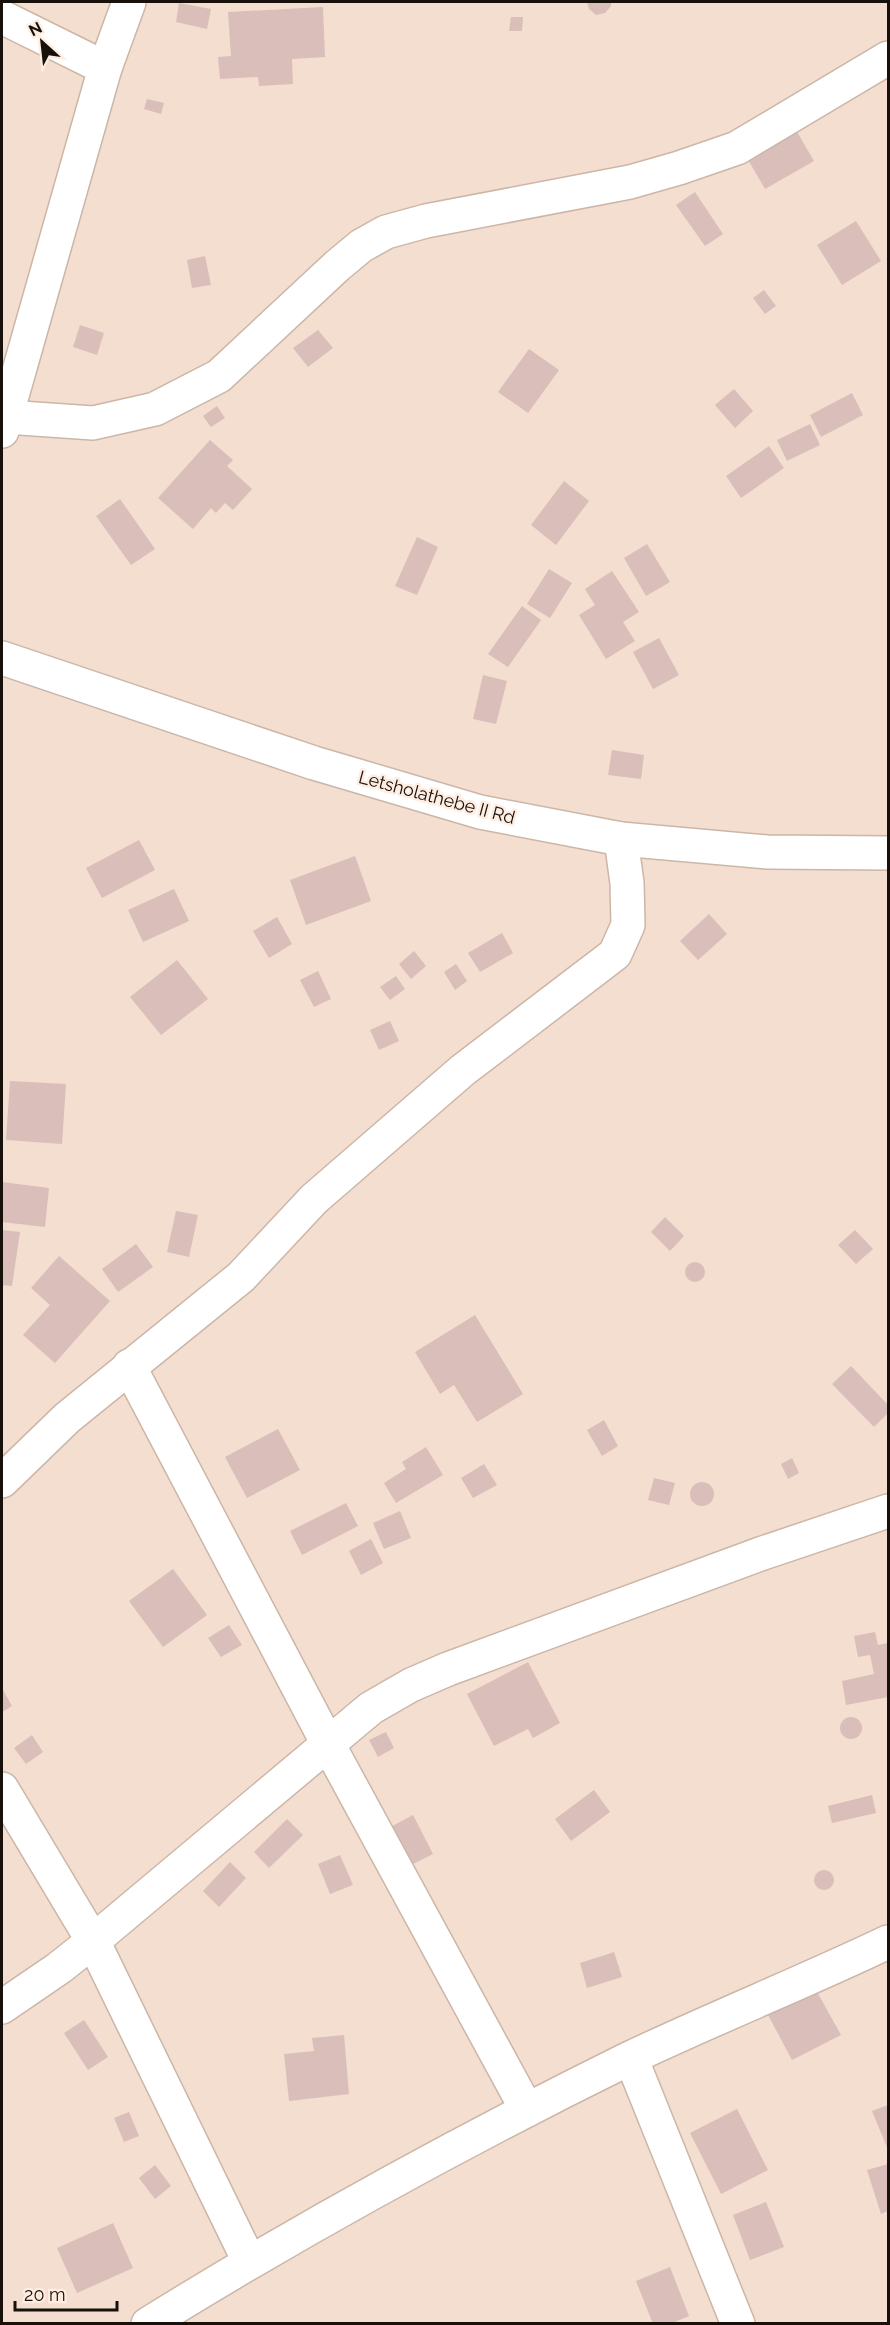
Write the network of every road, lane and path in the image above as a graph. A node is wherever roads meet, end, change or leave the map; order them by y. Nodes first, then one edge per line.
1 (129, 2) edge
2 (2, 17) edge
3 (888, 58) edge
4 (105, 68) junction
5 (4, 424) edge
6 (2, 658) edge
7 (621, 839) junction
8 (888, 853) edge
9 (129, 1366) junction
10 (2, 1481) edge
11 (888, 1511) edge
12 (328, 1744) junction
13 (2, 1789) edge
14 (93, 1941) junction
15 (888, 1942) edge
16 (2, 2007) edge
17 (631, 2058) junction
18 (527, 2110) junction
19 (249, 2261) junction
20 (148, 2324) edge
21 (738, 2324) edge

1 - 4 street
2 - 4 street
3 - 5 street
4 - 5 street
6 - 7 street, Letsholathebe II Rd
7 - 8 street, Letsholathebe II Rd
7 - 9 street
9 - 10 street
9 - 12 street
11 - 12 street
12 - 14 street
12 - 18 street
13 - 14 street
14 - 16 street
14 - 19 street
15 - 17 street
17 - 18 street
17 - 21 street
18 - 19 street
19 - 20 street

